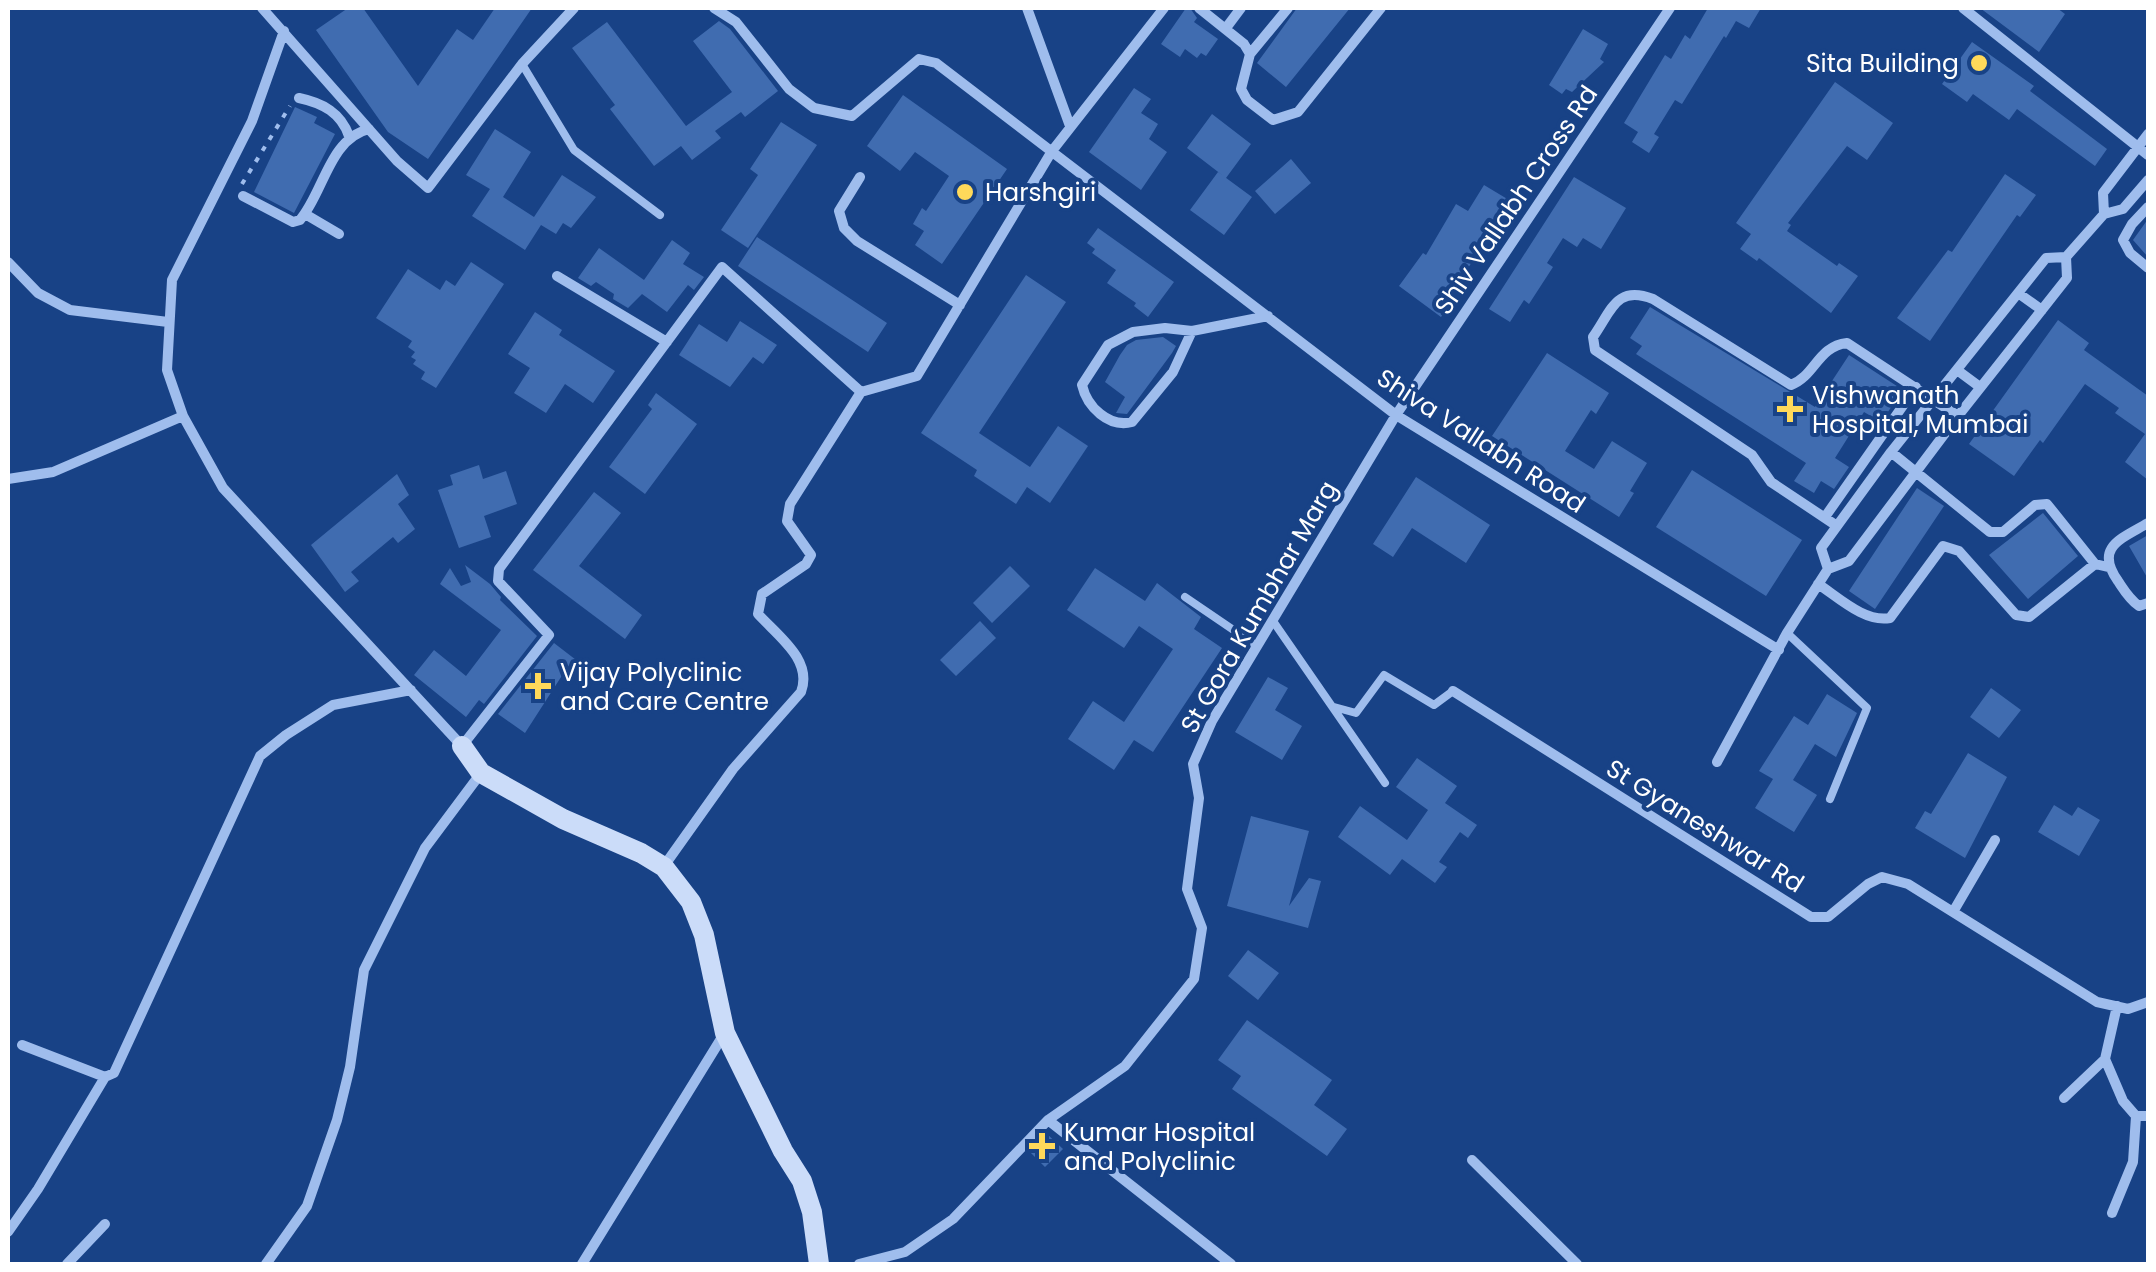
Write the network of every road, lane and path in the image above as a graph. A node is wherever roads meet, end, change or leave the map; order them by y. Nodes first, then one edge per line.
1 (262, 8) edge
2 (574, 8) edge
3 (714, 8) edge
4 (1026, 8) edge
5 (1164, 8) edge
6 (1199, 8) edge
7 (1241, 8) edge
8 (1288, 8) edge
9 (1381, 8) edge
10 (1670, 8) edge
11 (1963, 8) edge
12 (1226, 28) junction
13 (284, 31) junction
14 (1250, 54) junction
15 (522, 64) junction
16 (299, 98) joint
17 (1070, 126) junction
18 (368, 128) junction
19 (2148, 134) edge
20 (348, 136) junction
21 (1052, 150) junction
22 (2144, 151) edge
23 (860, 177) dead end
24 (2148, 180) edge
25 (243, 196) joint
26 (2148, 207) edge
27 (305, 214) junction
28 (2104, 214) junction
29 (660, 215) dead end
30 (339, 234) dead end
31 (2066, 258) junction
32 (8, 262) edge
33 (2148, 268) edge
34 (557, 276) dead end
35 (2018, 293) junction
36 (960, 304) junction
37 (2042, 310) junction
38 (1268, 316) junction
39 (168, 322) junction
40 (1192, 331) junction
41 (666, 342) junction
42 (1957, 370) junction
43 (1980, 387) junction
44 (1916, 388) junction
45 (861, 392) junction
46 (1934, 398) junction
47 (1396, 415) junction
48 (183, 416) junction
49 (1958, 416) junction
50 (1891, 452) junction
51 (1917, 471) junction
52 (8, 479) edge
53 (1825, 517) junction
54 (2148, 524) edge
55 (1837, 526) junction
56 (2095, 564) junction
57 (2108, 566) junction
58 (1828, 569) junction
59 (1818, 584) junction
60 (1186, 596) dead end
61 (2148, 603) edge
62 (1272, 621) junction
63 (1787, 633) junction
64 (1257, 646) junction
65 (1780, 650) junction
66 (411, 690) junction
67 (1453, 691) joint
68 (1332, 707) junction
69 (462, 746) junction
70 (1717, 762) dead end
71 (481, 772) junction
72 (1385, 783) dead end
73 (1830, 799) dead end
74 (1995, 840) dead end
75 (664, 867) junction
76 (1953, 912) junction
77 (2148, 1002) edge
78 (2117, 1006) junction
79 (724, 1033) junction
80 (22, 1045) dead end
81 (2104, 1059) junction
82 (104, 1077) junction
83 (2064, 1098) dead end
84 (2142, 1116) edge
85 (1048, 1120) junction
86 (1472, 1160) dead end
87 (2112, 1213) dead end
88 (105, 1224) dead end
89 (8, 1232) edge
90 (67, 1264) edge
91 (266, 1264) edge
92 (582, 1264) edge
93 (819, 1264) edge
94 (859, 1264) edge
95 (1232, 1264) edge
96 (1577, 1264) edge

1 - 13 street
2 - 15 street
3 - 21 street, Shiva Vallabh Road
4 - 17 street
5 - 17 street
6 - 12 street
7 - 12 street
8 - 14 street
9 - 14 street
10 - 47 street, Shiv Vallabh Cross Rd
11 - 22 street
12 - 14 street
13 - 18 street
13 - 39 street
15 - 18 street
15 - 29 lane
16 - 20 street
16 - 25 path
17 - 21 street
18 - 20 street
19 - 22 street
20 - 27 street
21 - 36 street
21 - 38 street, Shiva Vallabh Road
22 - 28 street
23 - 36 street
24 - 28 street
25 - 27 street
26 - 33 street
27 - 30 street
28 - 31 street
31 - 35 street
31 - 37 street
32 - 39 street
34 - 41 street
35 - 37 street
35 - 42 street
36 - 45 street
37 - 43 street
38 - 40 street
38 - 47 street, Shiva Vallabh Road
39 - 48 street
40 - 40 street
41 - 45 street
41 - 69 street
42 - 43 street
42 - 46 street
43 - 49 street
44 - 46 street
44 - 53 street
44 - 53 street
45 - 75 street
46 - 49 street
46 - 50 street
47 - 62 street, St Gora Kumbhar Marg
47 - 65 street, Shiva Vallabh Road
48 - 52 street
48 - 66 street
49 - 51 street
50 - 51 street
50 - 55 street
51 - 56 street
51 - 58 street
53 - 55 street
54 - 57 street
55 - 58 street
56 - 57 street
56 - 59 street
57 - 61 street
58 - 59 street
59 - 63 street
60 - 64 lane
62 - 64 street, St Gora Kumbhar Marg
62 - 68 lane
63 - 65 street
63 - 73 lane
64 - 85 street, St Gora Kumbhar Marg
65 - 70 street
66 - 69 street
66 - 82 street
67 - 68 lane
67 - 76 street, St Gyaneshwar Rd
68 - 72 lane
69 - 71 street
71 - 75 street
71 - 91 street
74 - 76 street
75 - 79 street
76 - 78 street, St Gyaneshwar Rd
77 - 78 street
78 - 81 street
79 - 92 street
79 - 93 street
80 - 82 street
81 - 83 street
81 - 84 street
82 - 89 street
84 - 87 street
85 - 94 street, St Gora Kumbhar Marg
85 - 95 street
86 - 96 street
88 - 90 street

